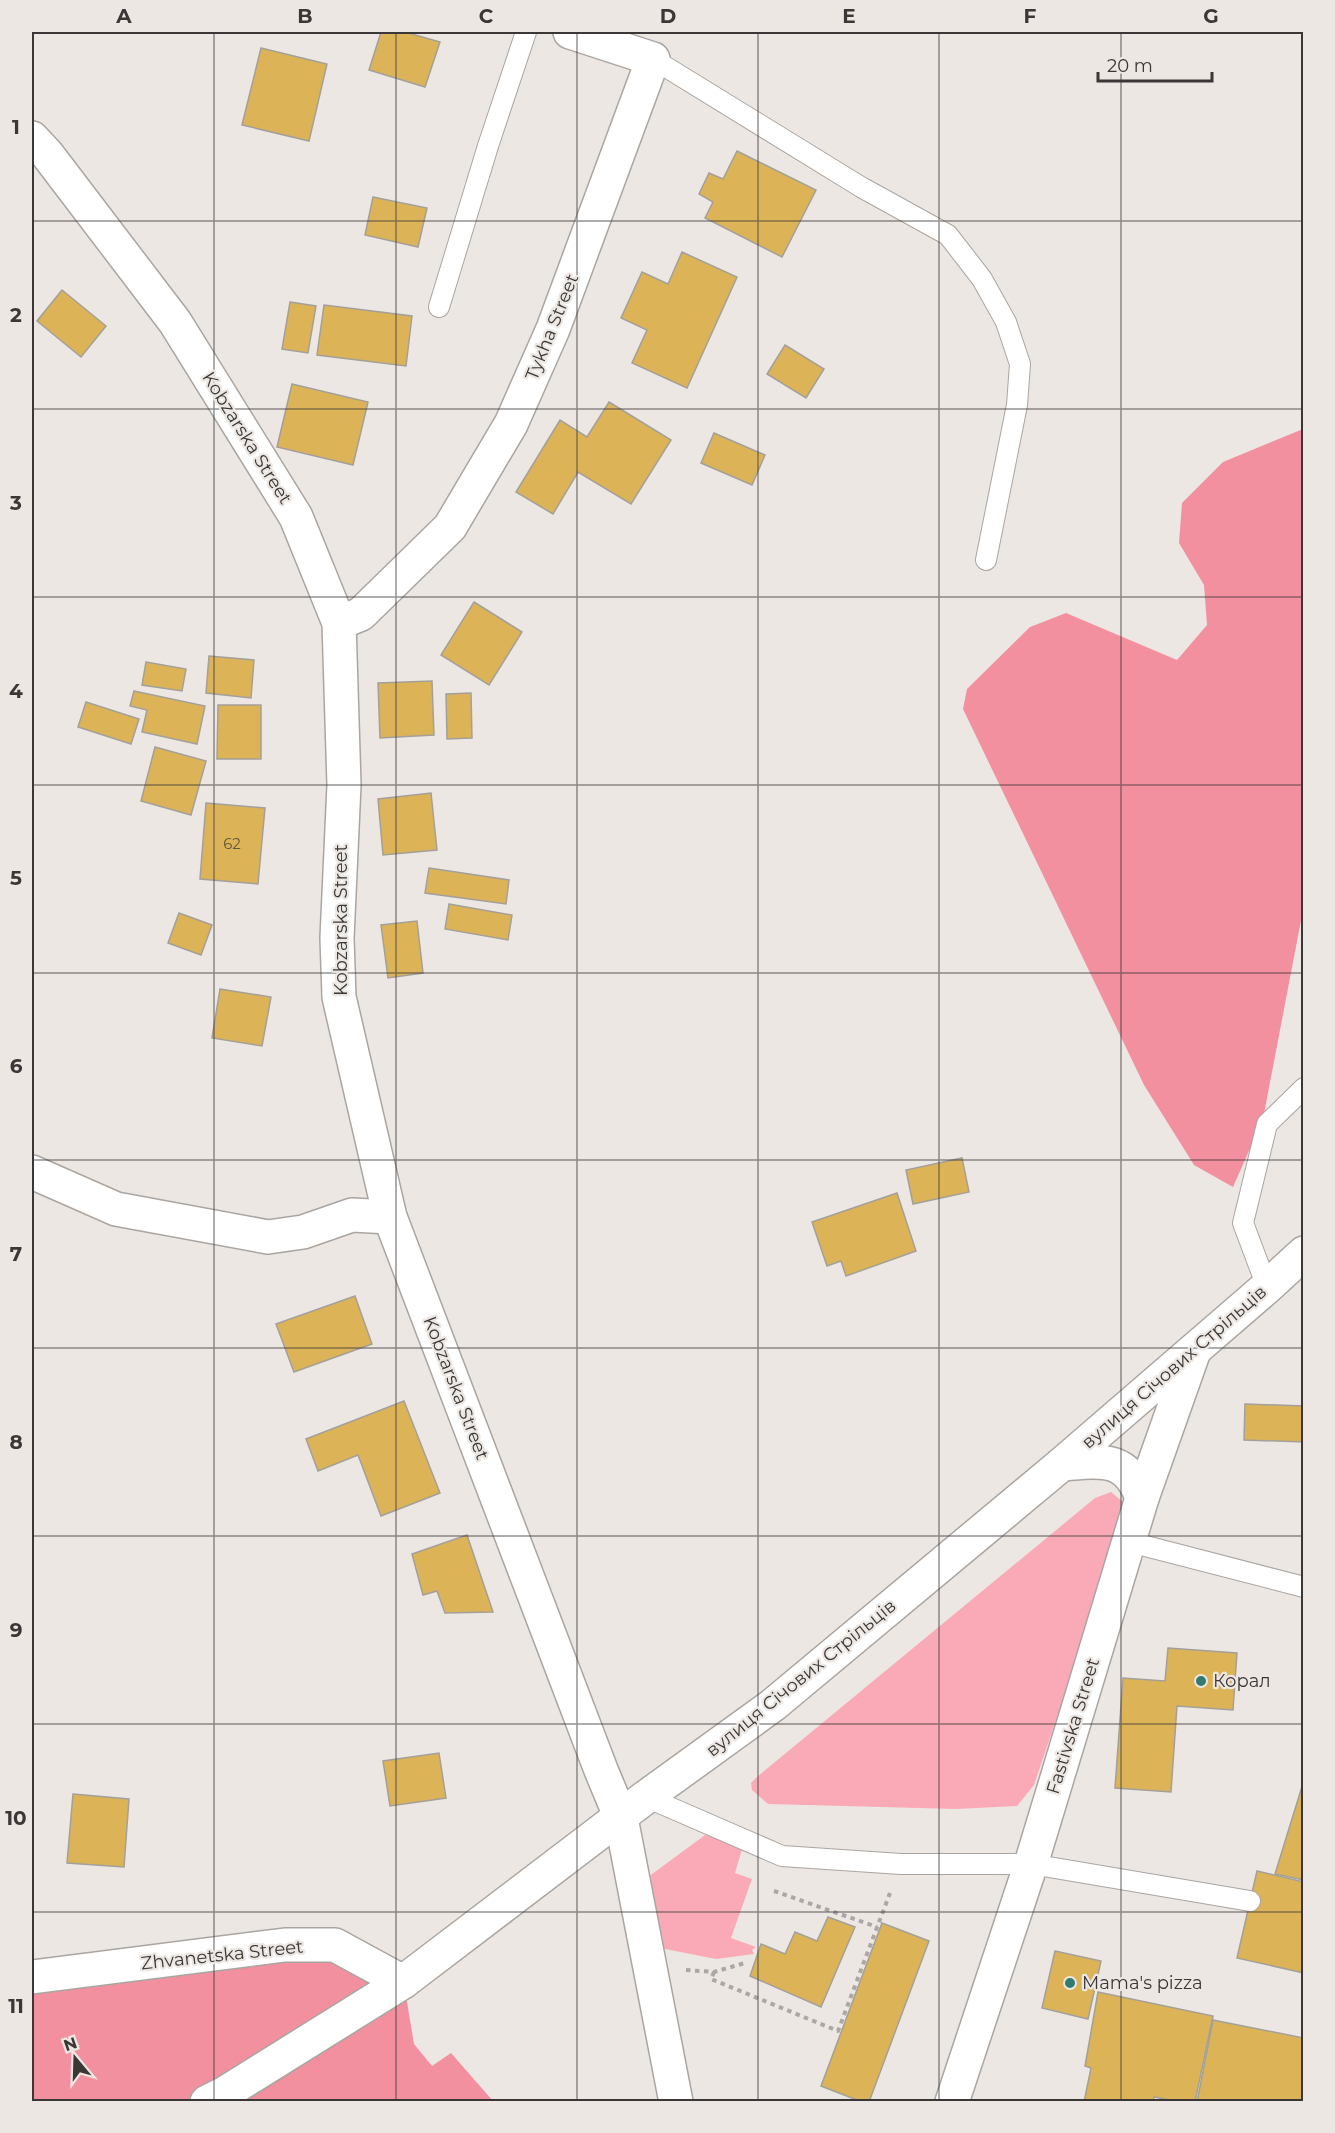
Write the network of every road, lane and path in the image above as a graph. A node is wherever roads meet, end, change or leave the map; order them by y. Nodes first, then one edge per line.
1 (526, 32) edge
2 (570, 32) edge
3 (653, 59) junction
4 (32, 138) edge
5 (439, 307) dead end
6 (986, 560) dead end
7 (339, 623) junction
8 (1304, 1088) edge
9 (32, 1172) edge
10 (390, 1217) junction
11 (1304, 1253) edge
12 (1267, 1287) junction
13 (1194, 1351) junction
14 (1062, 1464) junction
15 (1142, 1498) junction
16 (1130, 1542) junction
17 (1304, 1587) edge
18 (646, 1797) junction
19 (621, 1818) junction
20 (901, 1864) junction
21 (1031, 1864) junction
22 (774, 1890) dead end
23 (1250, 1901) dead end
24 (876, 1927) junction
25 (647, 1960) junction
26 (745, 1964) dead end
27 (714, 1972) junction
28 (32, 1977) edge
29 (403, 1982) junction
30 (207, 2102) edge
31 (676, 2102) edge
32 (952, 2102) edge

1 - 5 lane
2 - 3 street
3 - 6 lane
3 - 7 street, Tykha Street
4 - 7 street, Kobzarska Street
7 - 10 street, Kobzarska Street
8 - 12 lane
9 - 10 street
10 - 19 street, Kobzarska Street
11 - 12 street, вулиця Січових Стрільців
12 - 13 street, вулиця Січових Стрільців
13 - 14 street, вулиця Січових Стрільців
13 - 15 street, Fastivska Street
14 - 15 street
14 - 18 street, вулиця Січових Стрільців
15 - 16 street, Fastivska Street
16 - 17 lane
16 - 21 street, Fastivska Street
18 - 19 street, вулиця Січових Стрільців
18 - 20 lane
19 - 25 street, Kobzarska Street
19 - 29 street, вулиця Січових Стрільців
20 - 21 lane
20 - 24 path
21 - 23 lane
21 - 32 street, Fastivska Street
22 - 24 path
24 - 27 path
25 - 27 path
25 - 31 street
26 - 27 path
28 - 29 street, Zhvanetska Street
29 - 30 street, вулиця Січових Стрільців

